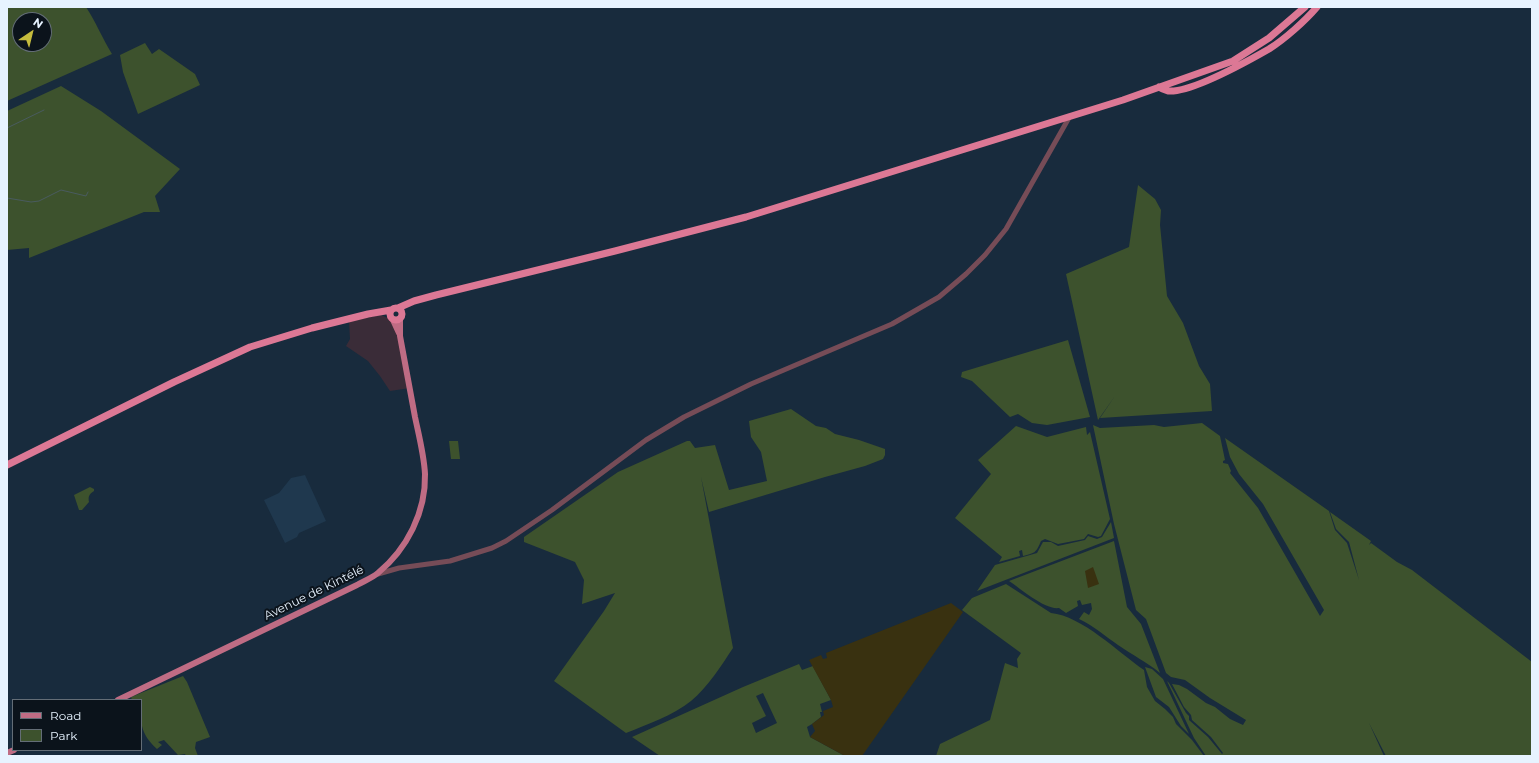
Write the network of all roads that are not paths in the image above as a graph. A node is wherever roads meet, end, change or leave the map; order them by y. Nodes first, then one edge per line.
1 (1305, 7) edge
2 (1317, 7) edge
3 (1159, 87) junction
4 (1070, 116) junction
5 (396, 314) junction
6 (7, 465) edge
7 (378, 574) junction
8 (120, 699) edge

1 - 3 highway
2 - 3 highway
3 - 4 highway
4 - 5 highway
4 - 7 street
5 - 6 highway
5 - 7 main road, Avenue de Kintélé
7 - 8 main road, Avenue de Kintélé

